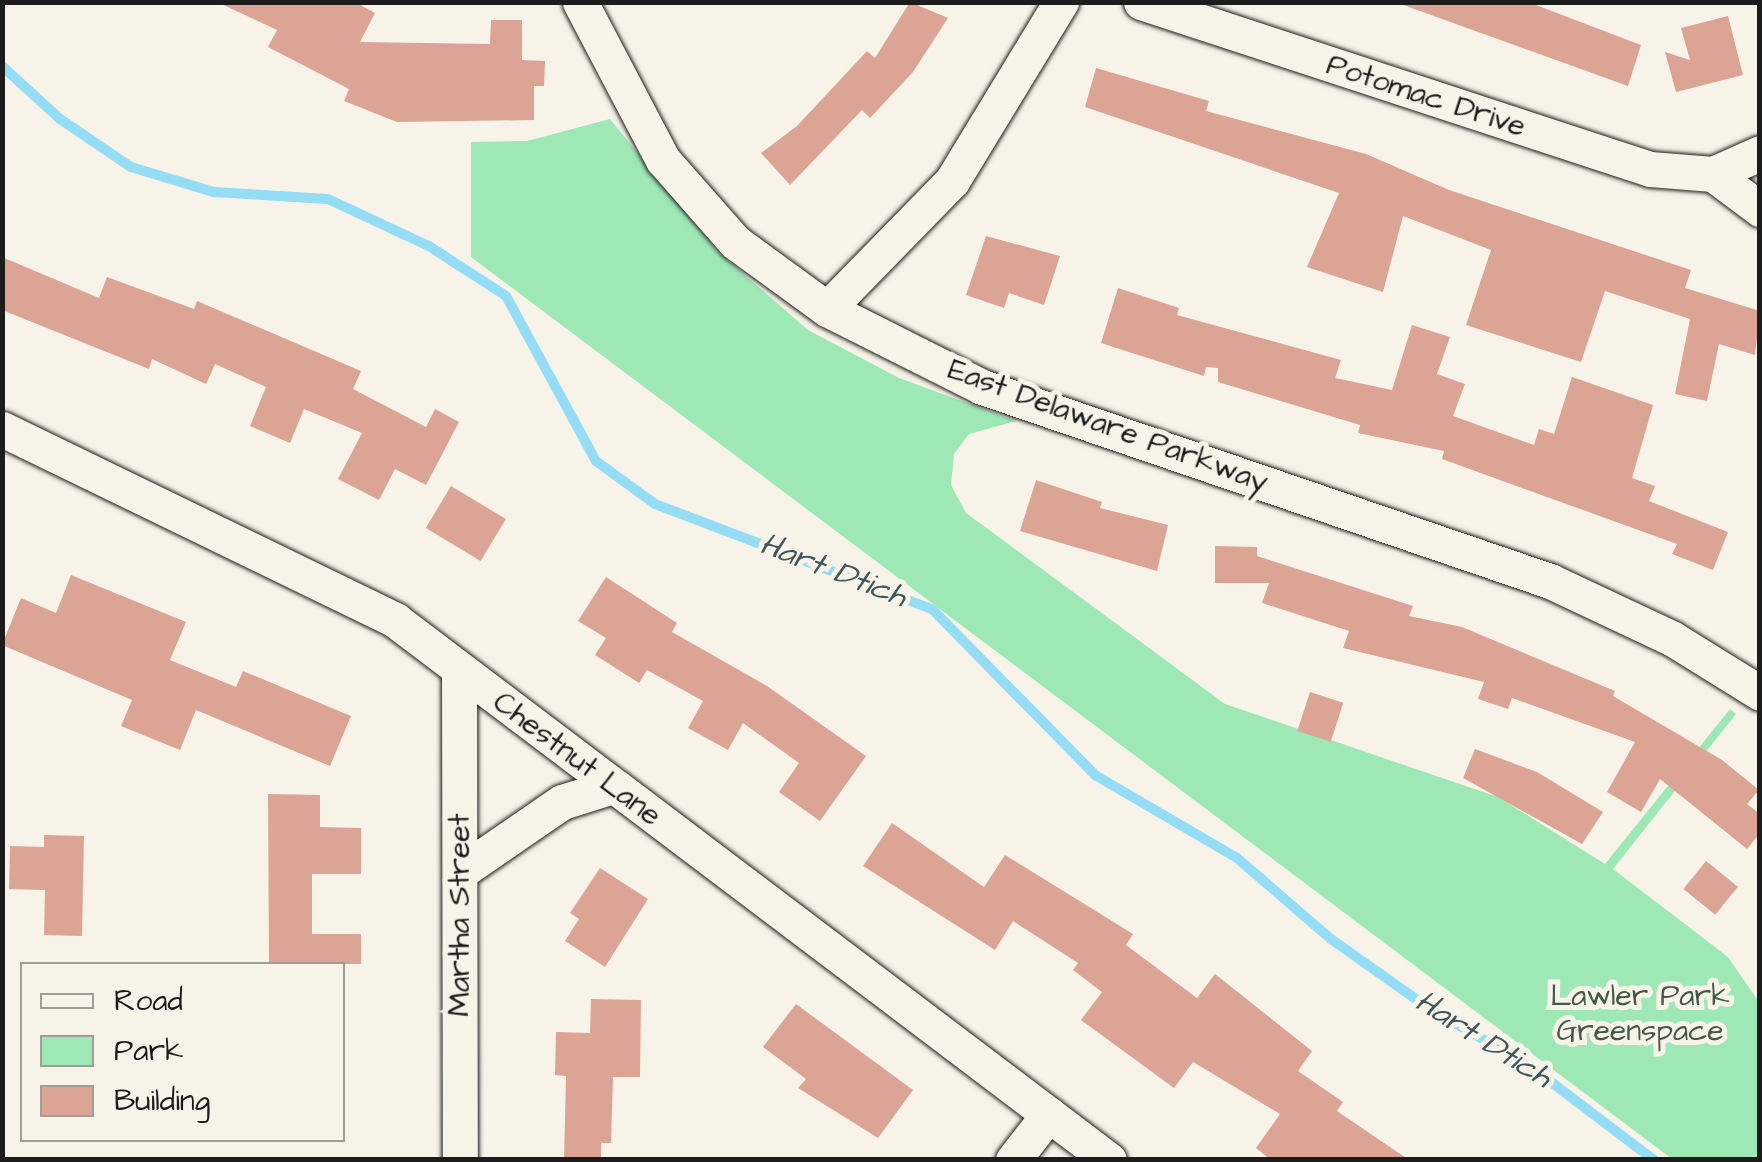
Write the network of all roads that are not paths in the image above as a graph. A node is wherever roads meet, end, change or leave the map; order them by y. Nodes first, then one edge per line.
1 (580, 2) edge
2 (1061, 2) edge
3 (1141, 2) edge
4 (1760, 153) edge
5 (1714, 174) junction
6 (1760, 209) edge
7 (827, 309) junction
8 (2, 429) edge
9 (459, 670) junction
10 (1760, 693) edge
11 (614, 786) junction
12 (460, 872) junction
13 (1049, 1114) junction
14 (460, 1160) edge
15 (1013, 1160) edge
16 (1109, 1160) edge

1 - 7 street, East Delaware Parkway
2 - 7 street
3 - 5 street, Potomac Drive
4 - 5 street, Potomac Drive
5 - 6 street
7 - 10 street, East Delaware Parkway
8 - 9 street, Chestnut Lane
9 - 11 street, Chestnut Lane
9 - 12 street, Martha Street
11 - 12 street
11 - 13 street, Chestnut Lane
12 - 14 street, Martha Street
13 - 15 street
13 - 16 street, Chestnut Lane

